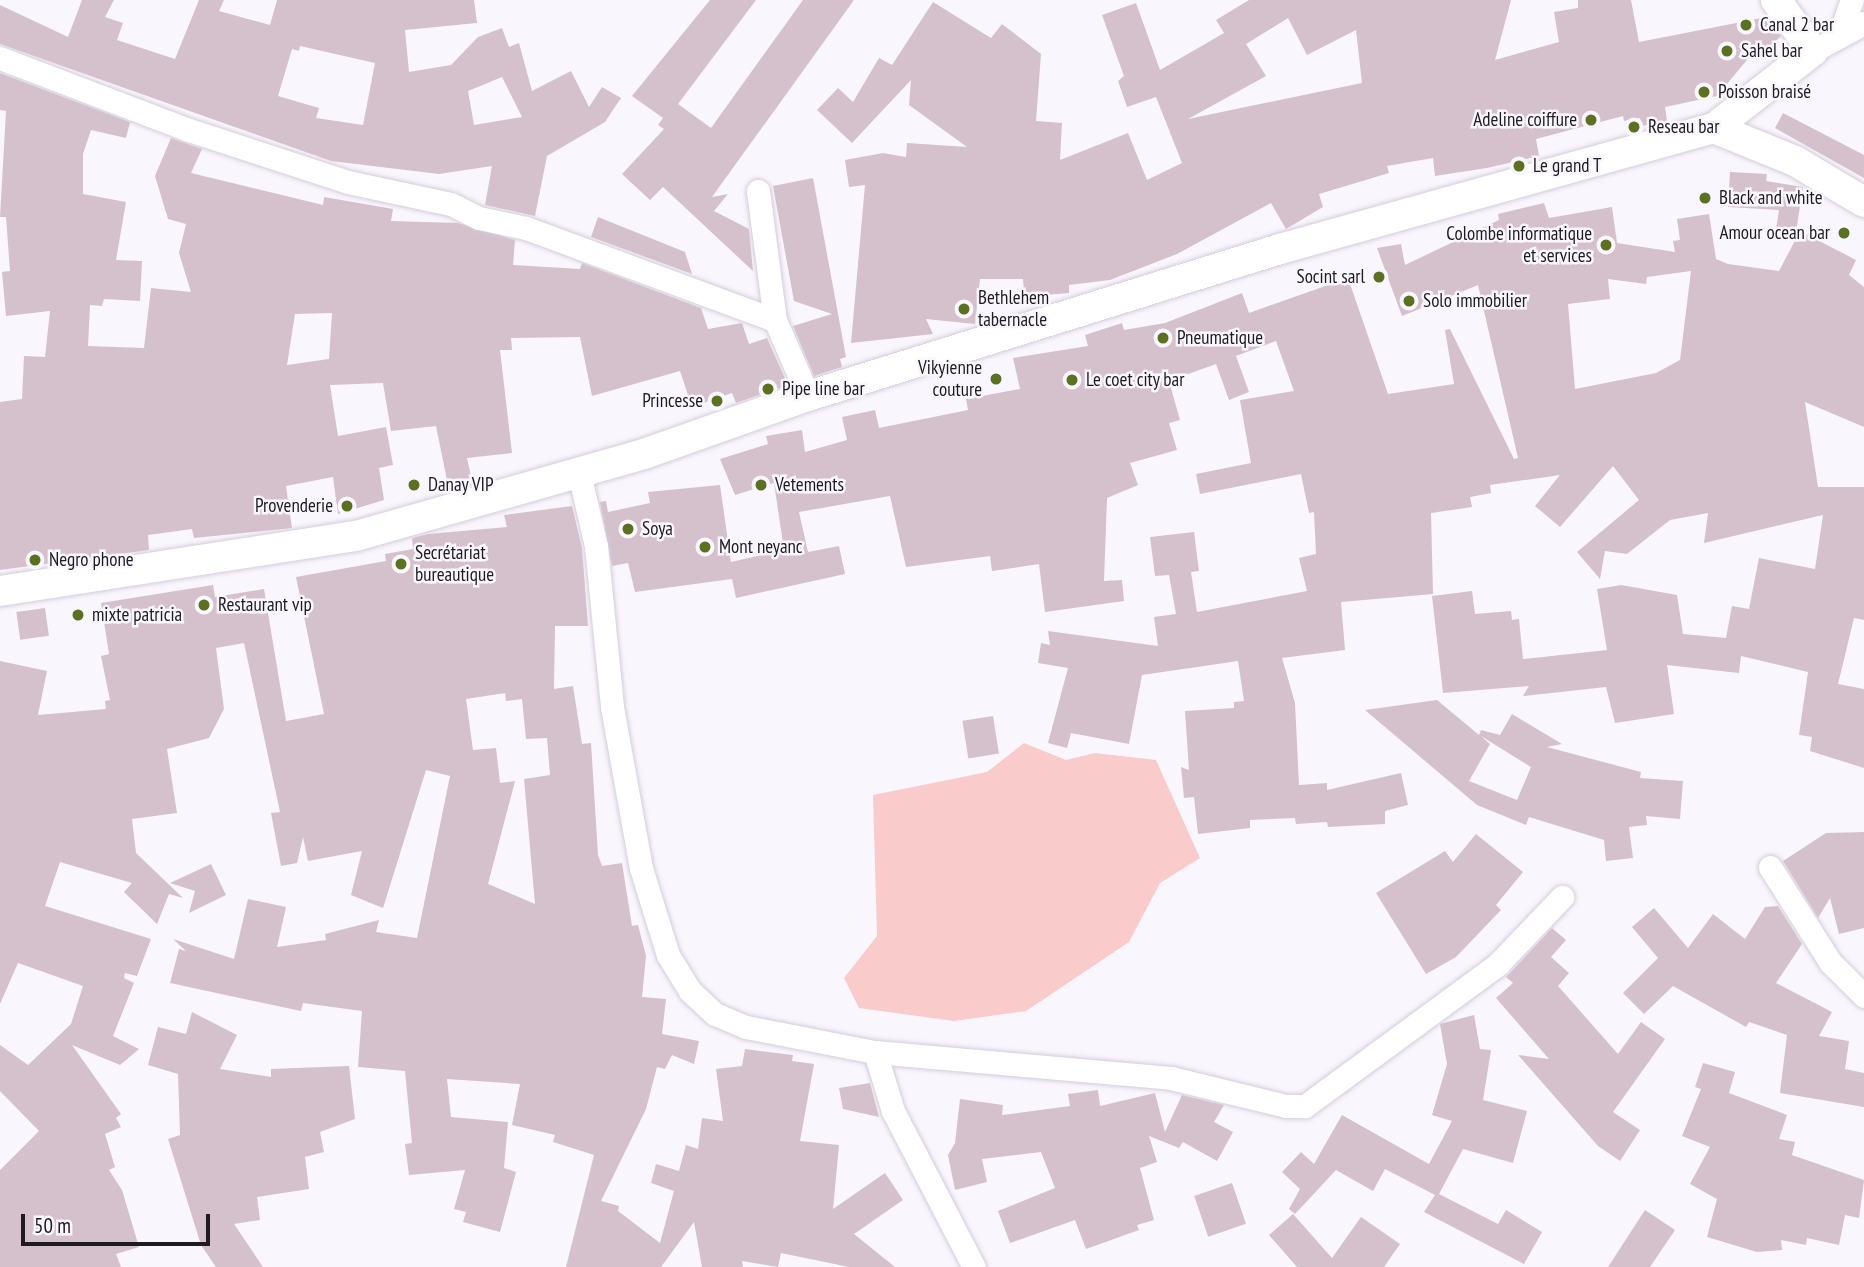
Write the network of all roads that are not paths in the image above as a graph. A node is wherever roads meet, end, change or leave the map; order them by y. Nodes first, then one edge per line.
1 (1776, 0) edge
2 (1852, 0) edge
3 (1864, 23) edge
4 (1840, 34) junction
5 (1813, 51) junction
6 (0, 58) edge
7 (1714, 128) junction
8 (758, 191) dead end
9 (1864, 202) edge
10 (775, 320) junction
11 (808, 396) junction
12 (579, 473) junction
13 (0, 591) edge
14 (1770, 867) dead end
15 (1562, 897) dead end
16 (1864, 996) edge
17 (874, 1052) junction
18 (974, 1267) edge

1 - 5 street
2 - 4 street
3 - 4 street
4 - 5 street
5 - 7 street
6 - 10 street
7 - 9 street
7 - 11 street
8 - 10 street
10 - 11 street
11 - 12 street
12 - 13 street
12 - 17 street
14 - 16 street
15 - 17 street
17 - 18 street

